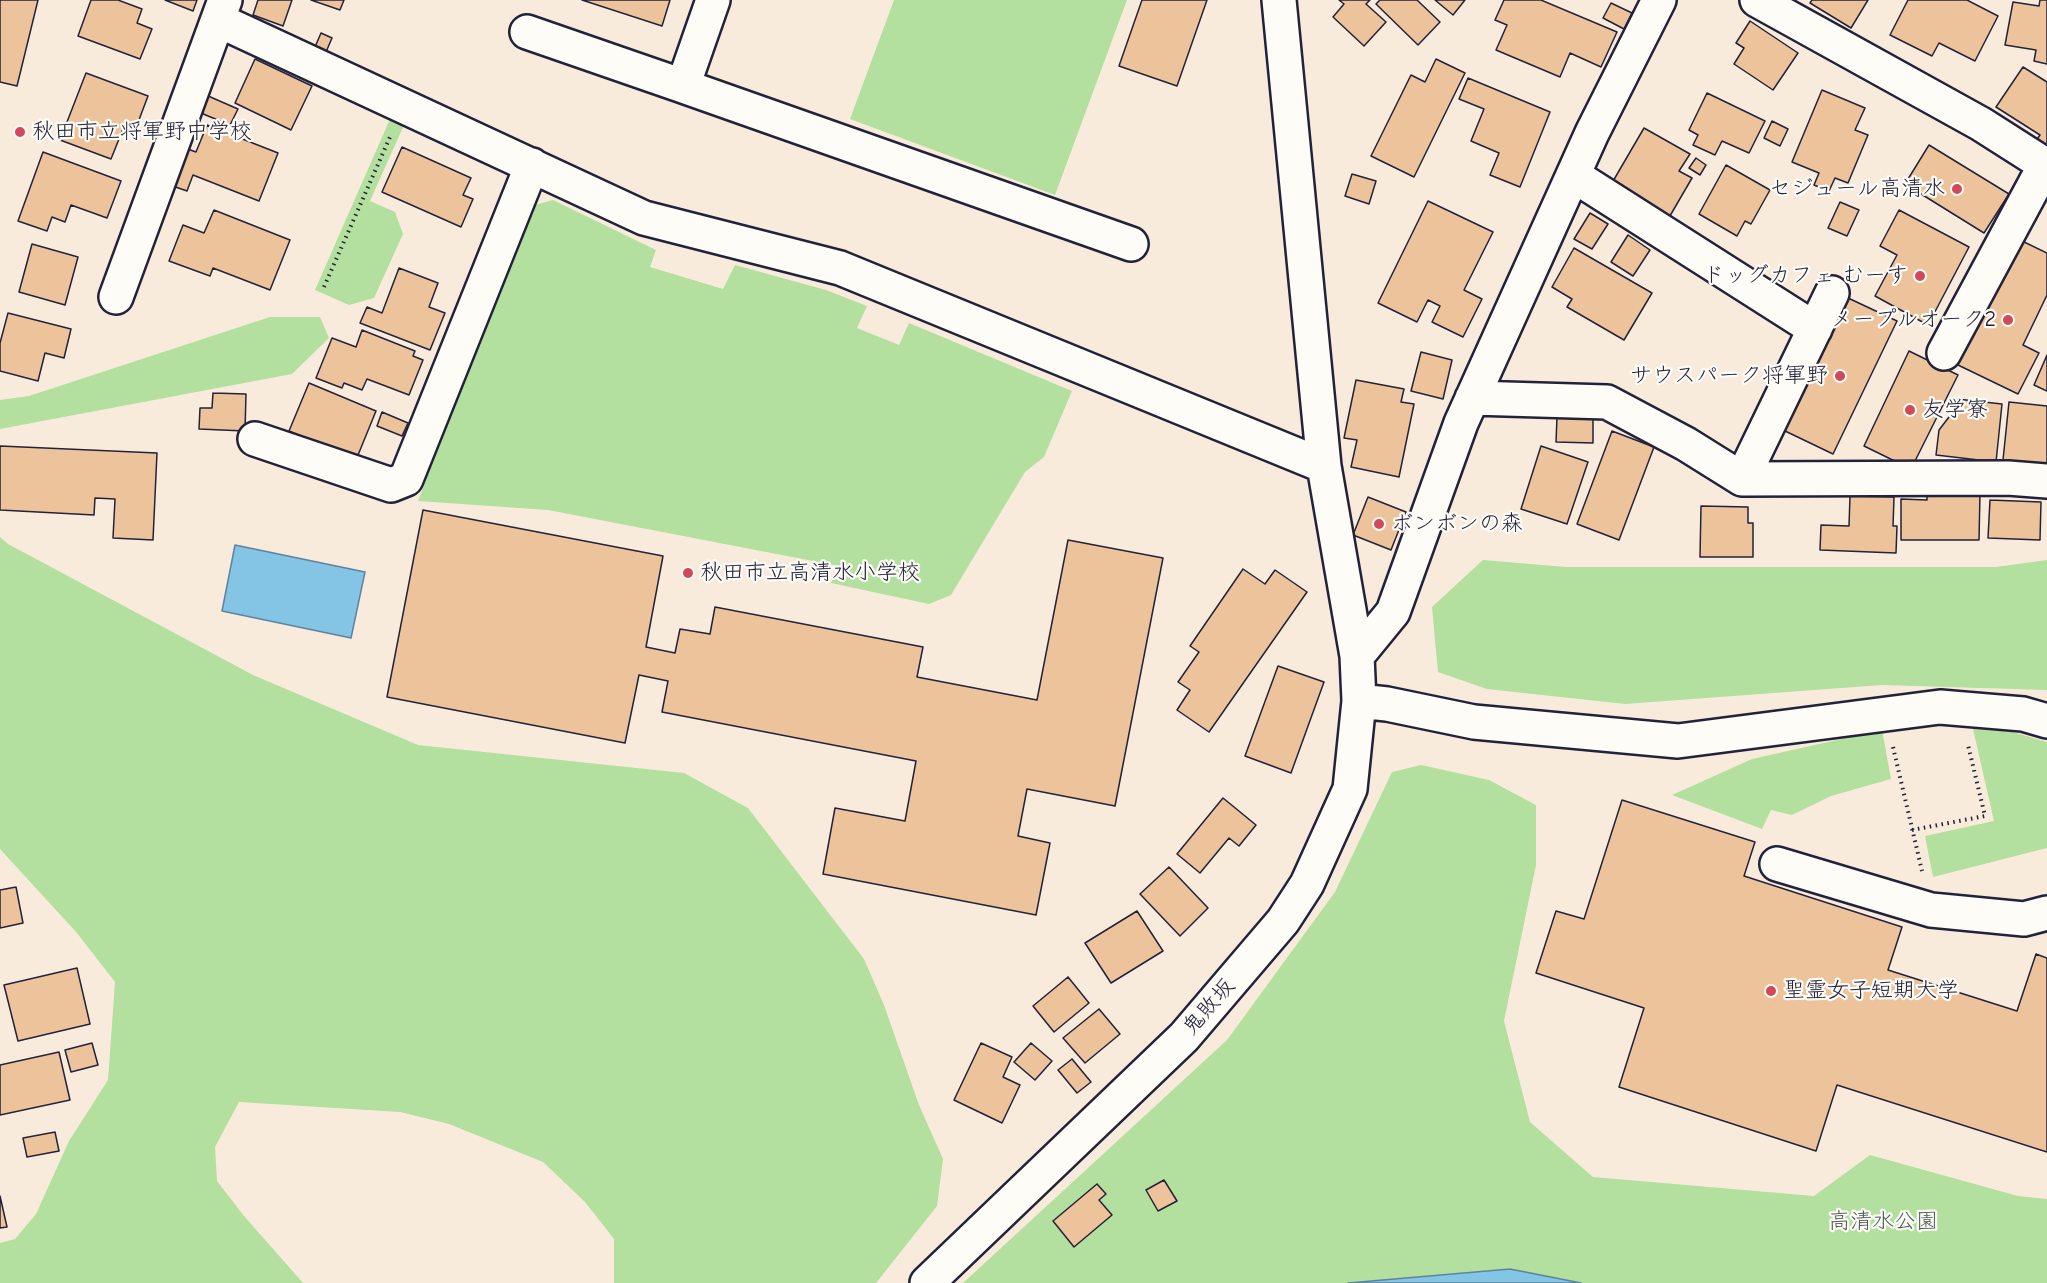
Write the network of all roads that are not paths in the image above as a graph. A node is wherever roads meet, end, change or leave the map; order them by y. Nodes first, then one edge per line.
1 (713, 0) edge
2 (1279, 0) edge
3 (1659, 0) edge
4 (1756, 0) edge
5 (221, 10) edge
6 (527, 32) dead end
7 (682, 86) junction
8 (532, 165) junction
9 (2046, 166) edge
10 (1573, 175) junction
11 (1131, 244) dead end
12 (1832, 293) dead end
13 (116, 297) dead end
14 (1815, 329) junction
15 (1944, 353) dead end
16 (1472, 398) junction
17 (255, 438) dead end
18 (1324, 466) junction
19 (1742, 479) junction
20 (2047, 481) edge
21 (1356, 657) junction
22 (1359, 701) junction
23 (2047, 721) edge
24 (1777, 864) dead end
25 (2047, 913) edge
26 (927, 1283) edge

1 - 7 street
2 - 18 street, 鬼敗坂
3 - 10 street
4 - 9 street
5 - 8 street
5 - 13 street
6 - 7 street
7 - 11 street
8 - 17 street
8 - 18 street
9 - 15 street
10 - 14 street
10 - 16 street
12 - 14 street
14 - 19 street
16 - 19 street
16 - 21 street
18 - 21 street, 鬼敗坂
19 - 20 street
21 - 22 street, 鬼敗坂
22 - 23 street
22 - 26 street, 鬼敗坂
24 - 25 street

